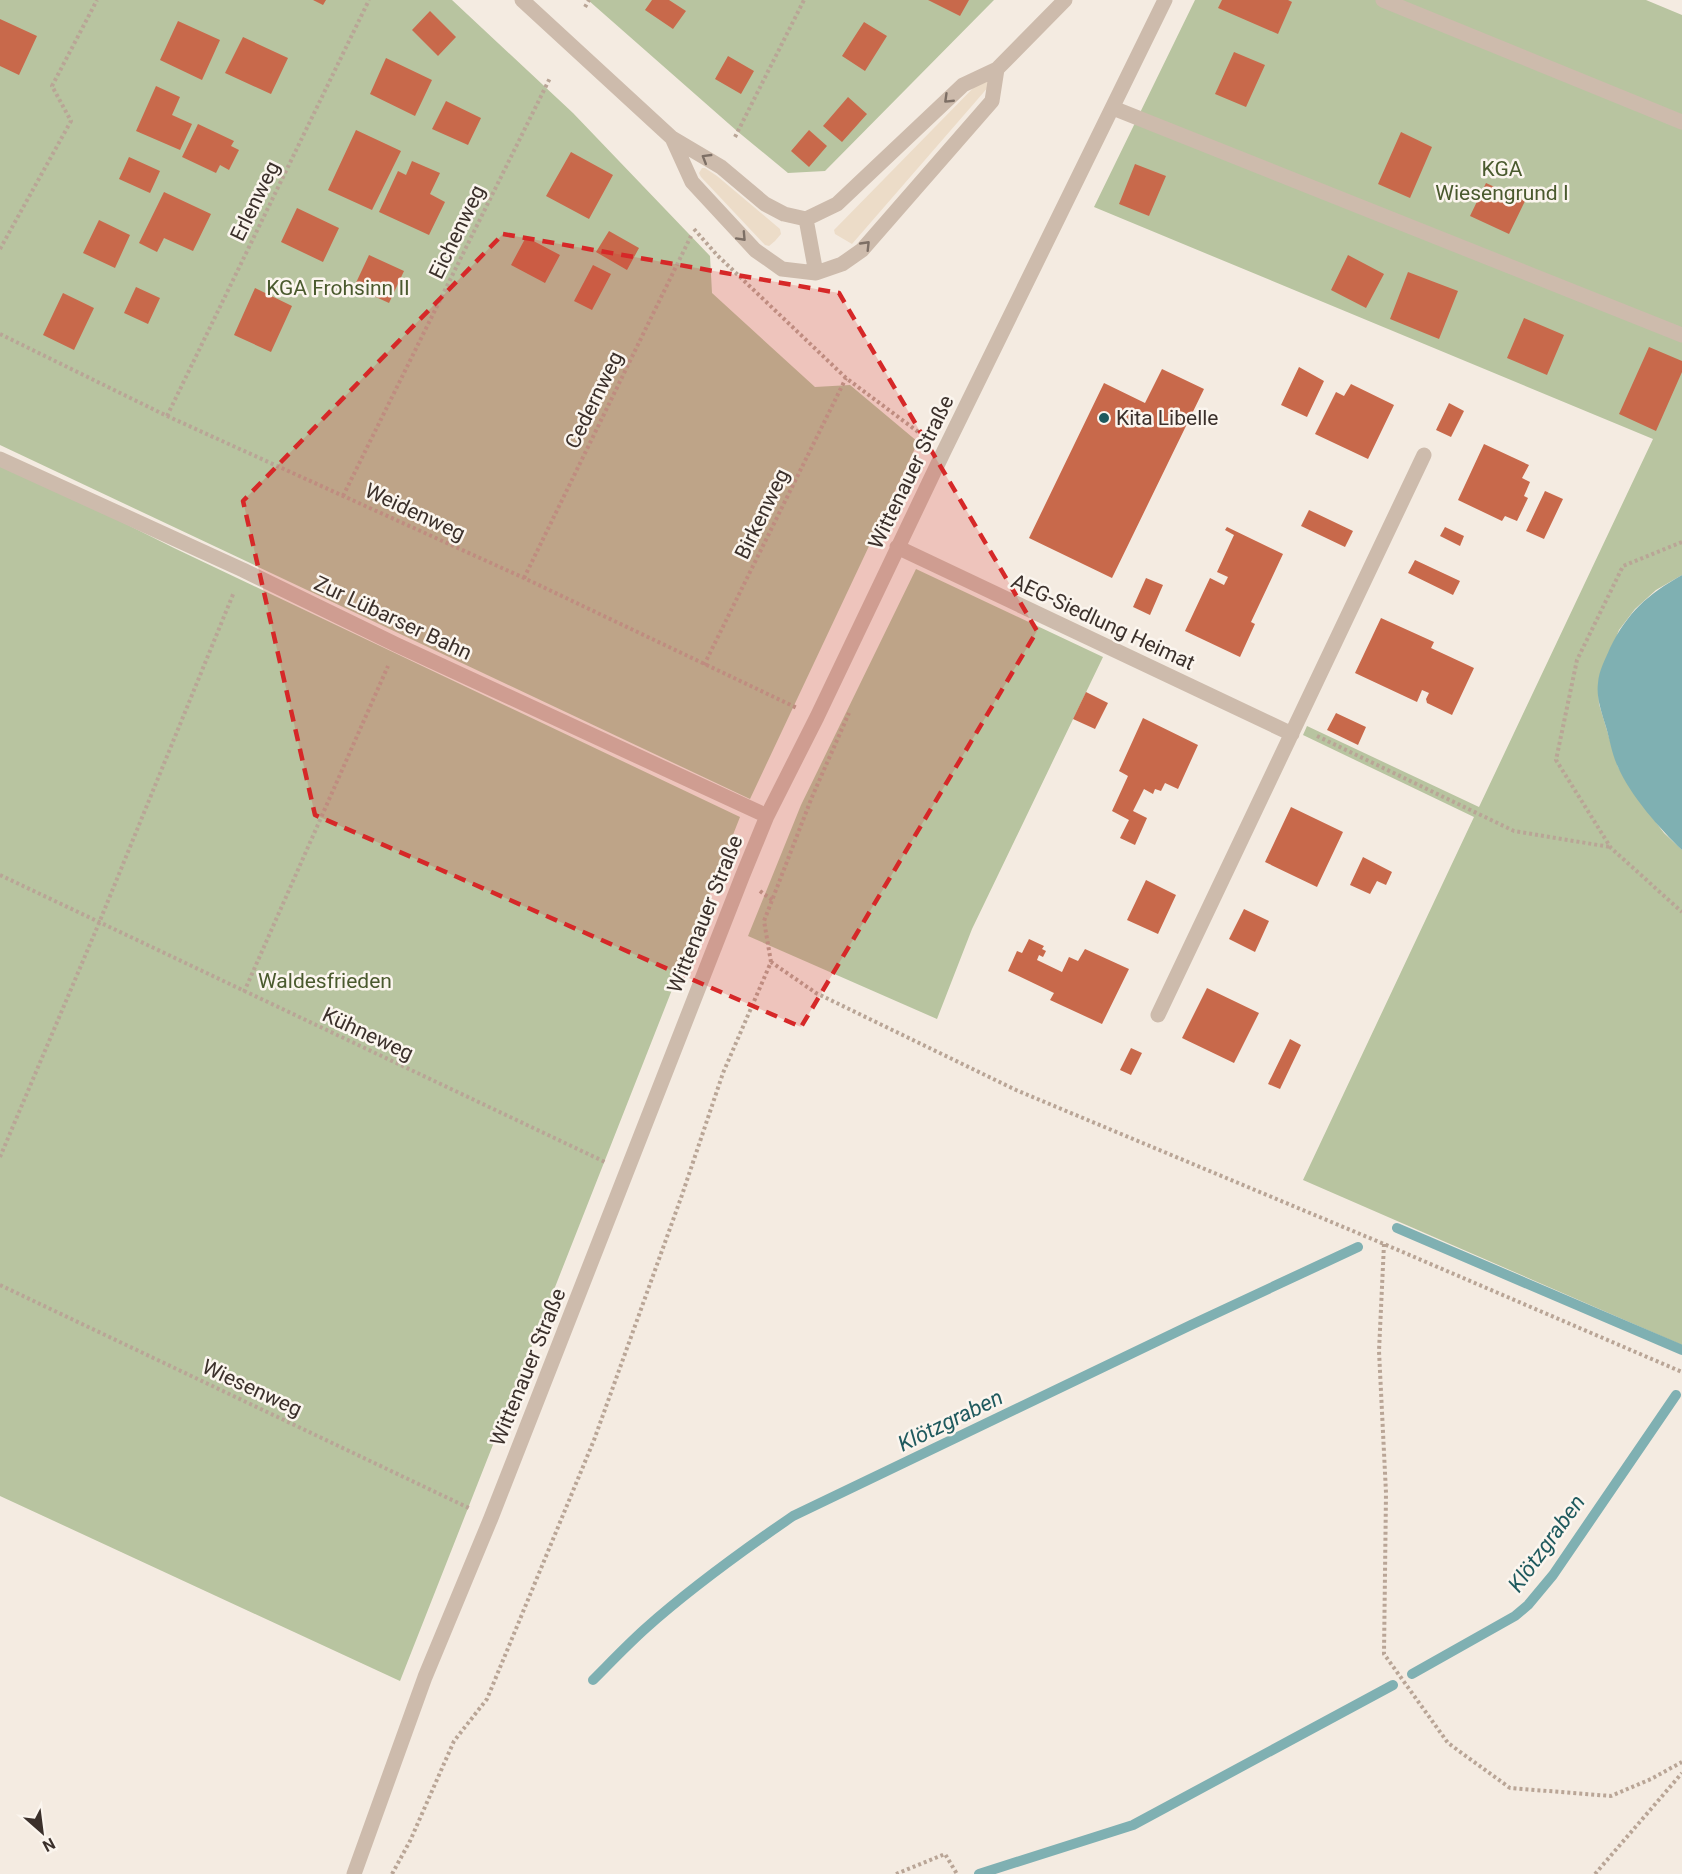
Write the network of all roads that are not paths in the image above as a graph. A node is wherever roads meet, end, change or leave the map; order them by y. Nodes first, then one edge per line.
1 (522, 0) edge
2 (1065, 0) edge
3 (1165, 0) edge
4 (1383, 0) edge
5 (997, 69) junction
6 (1113, 108) junction
7 (1682, 122) edge
8 (672, 138) junction
9 (806, 219) junction
10 (816, 273) junction
11 (1682, 335) edge
12 (1424, 455) dead end
13 (0, 459) edge
14 (897, 547) junction
15 (1292, 734) junction
16 (767, 816) junction
17 (1158, 1015) dead end
18 (354, 1874) edge

1 - 8 street
2 - 5 street
3 - 6 street, Wittenauer Straße
4 - 7 street
5 -> 9 street
10 -> 5 street
6 - 11 street
6 - 14 street, Wittenauer Straße
9 -> 8 street
8 -> 10 street
9 - 10 street
12 - 15 street
13 - 16 street, Zur Lübarser Bahn
14 - 15 street, AEG-Siedlung Heimat
14 - 16 street, Wittenauer Straße
15 - 17 street
16 - 18 street, Wittenauer Straße

